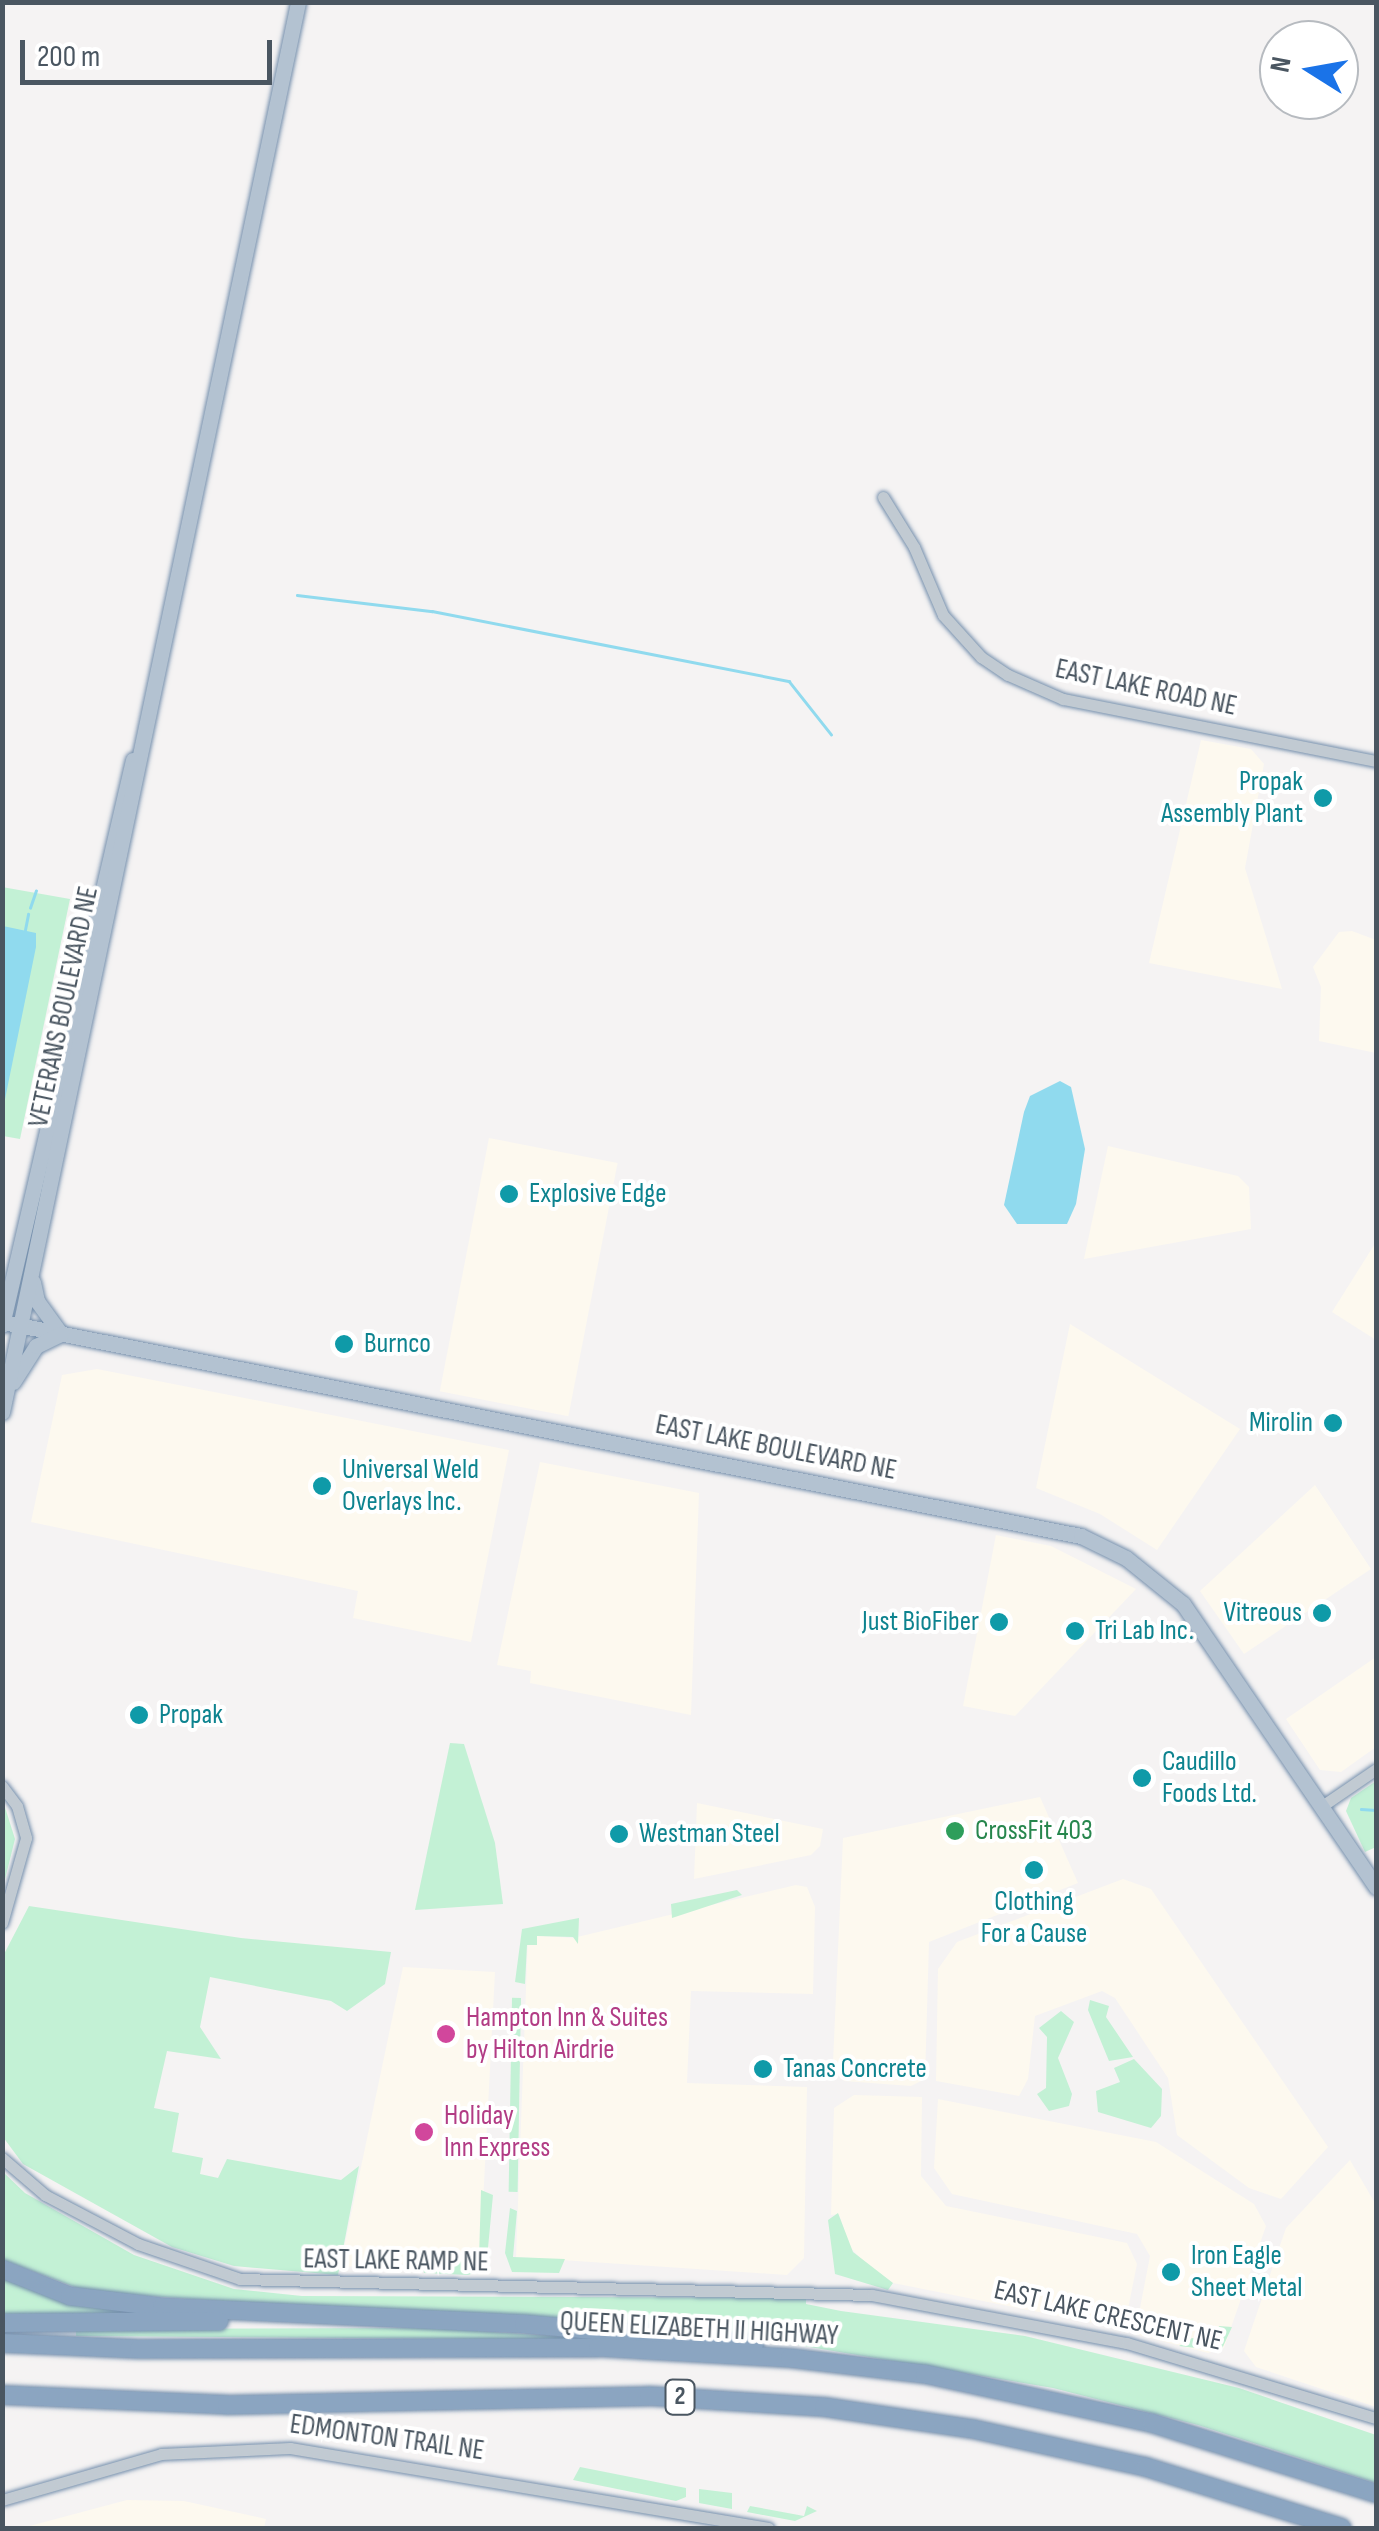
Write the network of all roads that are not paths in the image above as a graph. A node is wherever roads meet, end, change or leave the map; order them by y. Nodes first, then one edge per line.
1 (298, 2) edge
2 (883, 497) dead end
3 (172, 611) junction
4 (1376, 761) edge
5 (14, 1269) junction
6 (31, 1274) junction
7 (2, 1286) edge
8 (3, 1323) edge
9 (20, 1325) junction
10 (61, 1334) junction
11 (7, 1392) junction
12 (2, 1412) edge
13 (1376, 1769) edge
14 (2, 1786) edge
15 (1322, 1806) junction
16 (1376, 1887) edge
17 (2, 1923) edge
18 (2, 2158) edge
19 (2, 2269) edge
20 (822, 2290) joint
21 (330, 2318) junction
22 (2, 2323) edge
23 (2, 2342) edge
24 (892, 2370) junction
25 (2, 2395) edge
26 (227, 2405) junction
27 (2, 2407) edge
28 (1376, 2418) edge
29 (1376, 2493) edge
30 (2, 2500) edge
31 (768, 2528) edge
32 (1342, 2528) edge

1 - 3 main road, VETERANS BOULEVARD NE
2 - 4 street, EAST LAKE ROAD NE
3 - 5 main road, VETERANS BOULEVARD NE
3 - 6 main road, VETERANS BOULEVARD NE
5 - 7 main road
5 - 8 main road, VETERANS BOULEVARD NE
6 - 9 main road, VETERANS BOULEVARD NE
6 - 10 main road
8 - 9 main road, EAST LAKE BOULEVARD NE
9 - 10 main road, EAST LAKE BOULEVARD NE
9 - 11 main road, VETERANS BOULEVARD NE
10 - 11 main road
10 - 15 main road, EAST LAKE BOULEVARD NE
11 - 12 main road, VETERANS BOULEVARD NE
13 - 15 street
14 - 17 street
15 - 16 main road, EAST LAKE BOULEVARD NE
18 - 20 street, EAST LAKE RAMP NE
19 - 21 highway
20 - 28 street, EAST LAKE CRESCENT NE
21 - 22 highway
21 - 24 highway
23 - 24 highway, QUEEN ELIZABETH II HIGHWAY / 2
24 - 29 highway, QUEEN ELIZABETH II HIGHWAY / 2
25 - 26 highway, 2
26 - 27 highway
26 - 32 highway, 2
30 - 31 street, EDMONTON TRAIL NE

